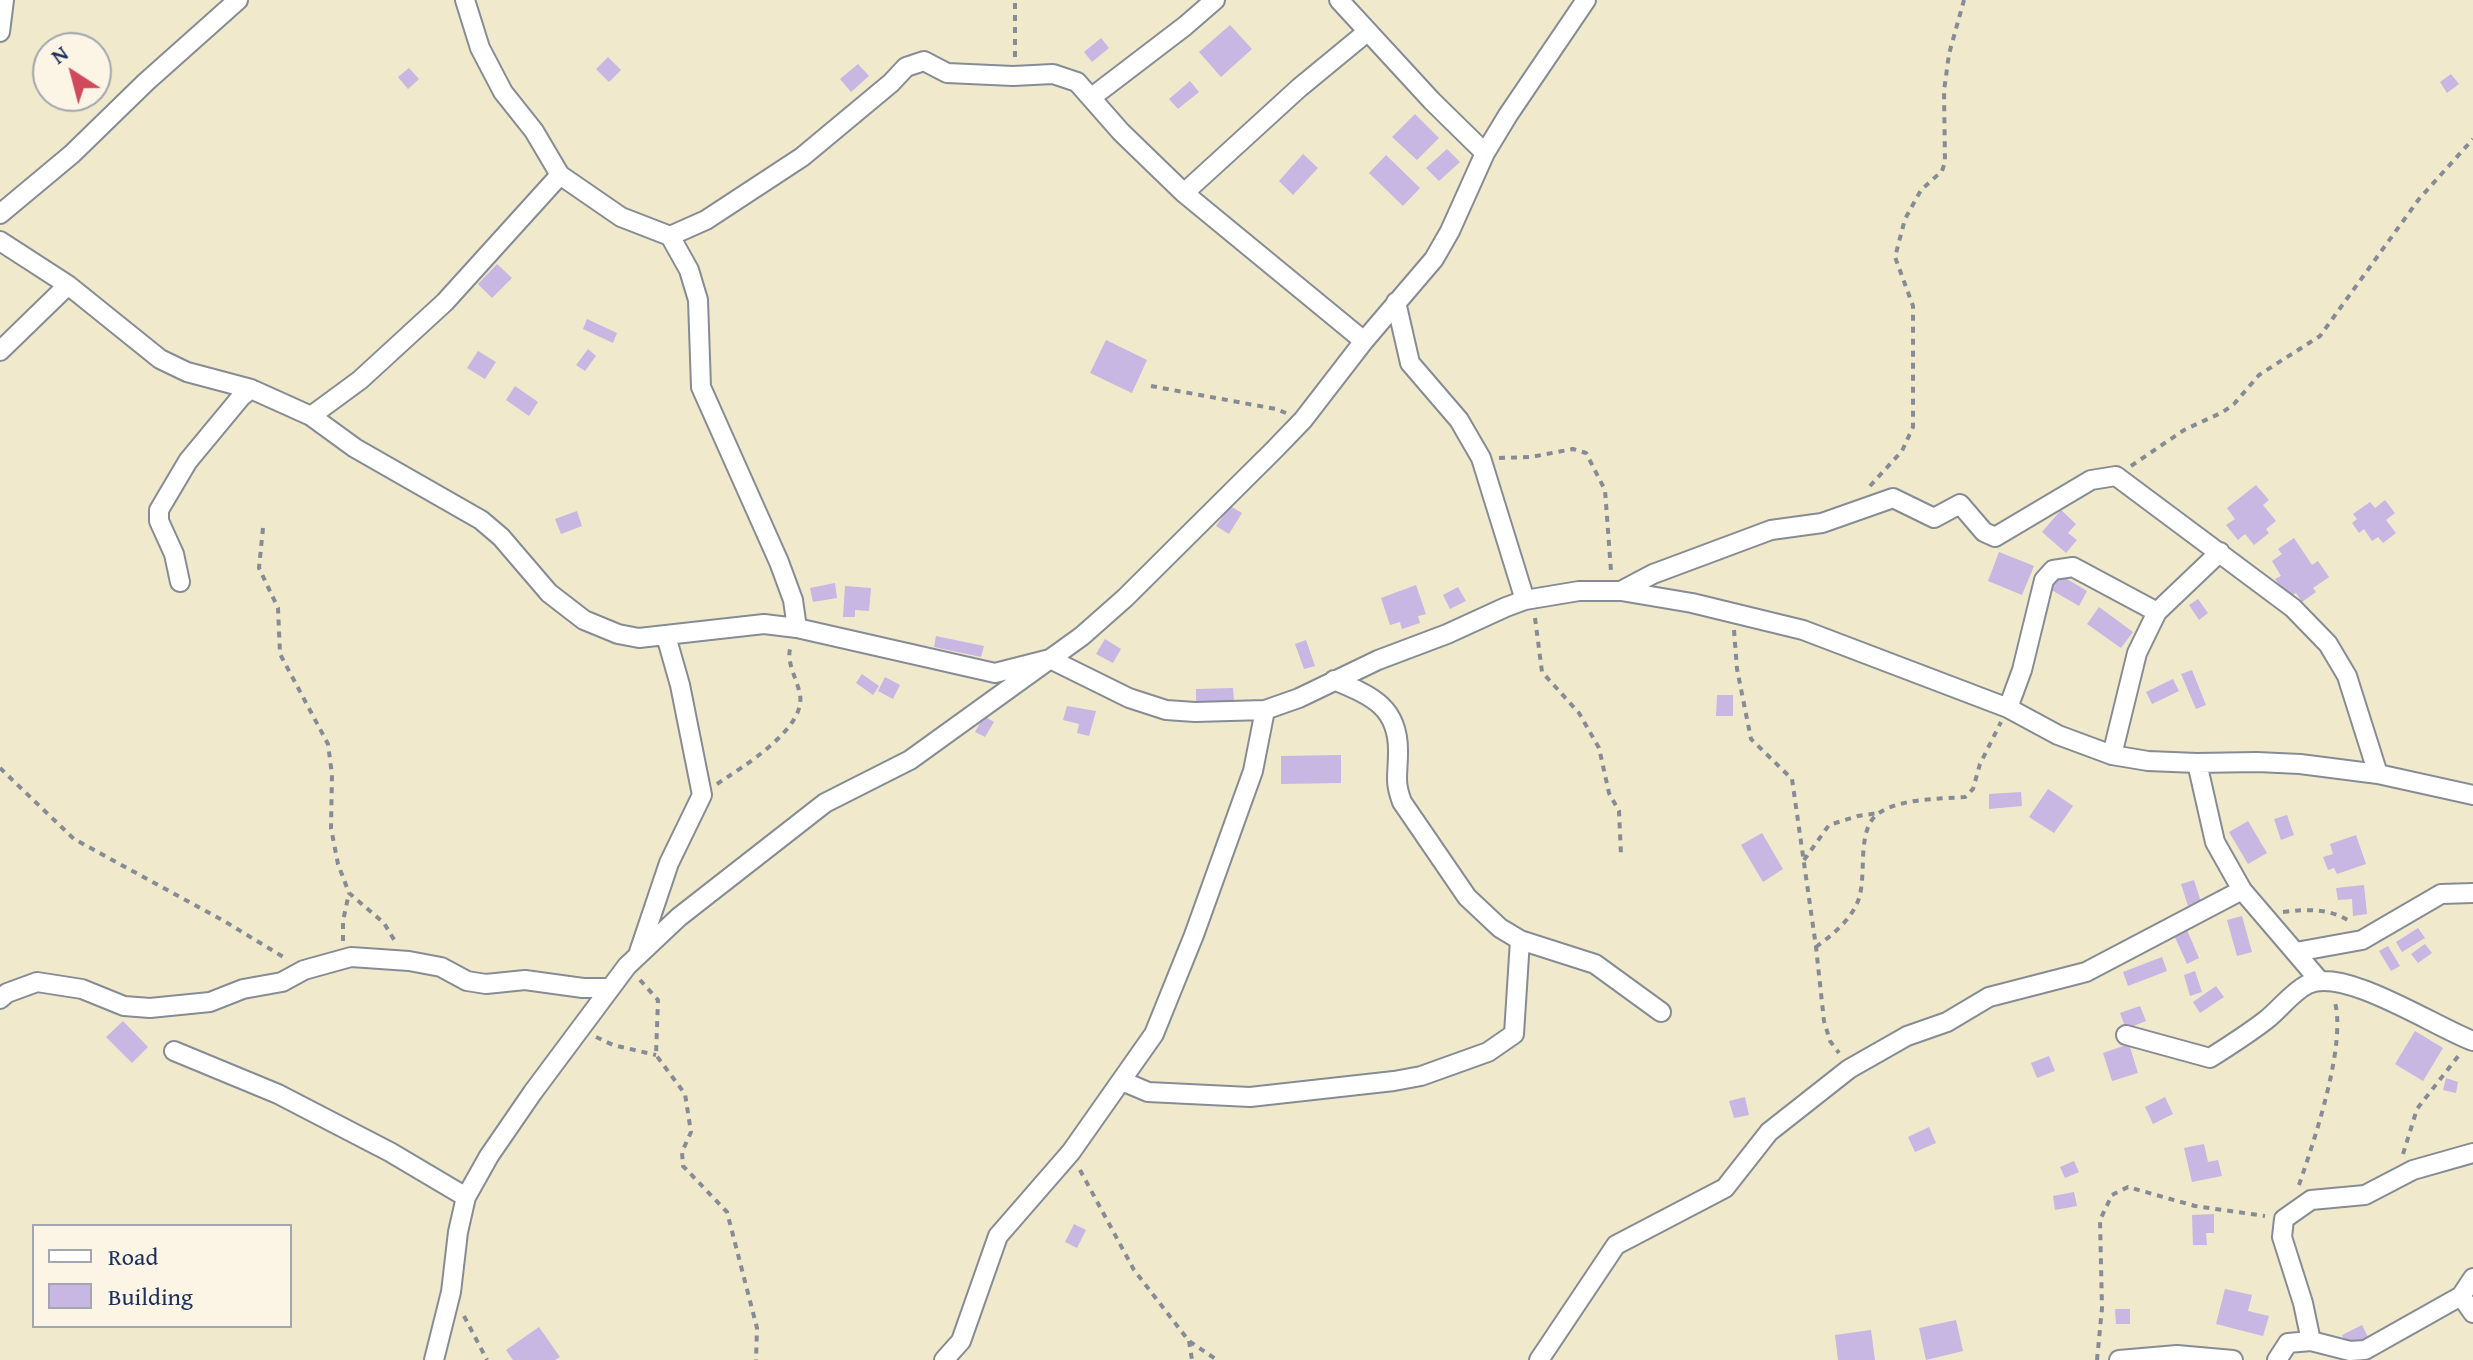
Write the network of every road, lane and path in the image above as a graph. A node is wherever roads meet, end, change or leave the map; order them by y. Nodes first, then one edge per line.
1 (4, 0) edge
2 (238, 0) edge
3 (465, 0) edge
4 (1015, 0) edge
5 (1215, 0) edge
6 (1339, 0) edge
7 (1586, 0) edge
8 (1964, 0) edge
9 (0, 32) edge
10 (1367, 32) junction
11 (1013, 76) junction
12 (1092, 97) junction
13 (2473, 139) edge
14 (1485, 153) junction
15 (560, 175) junction
16 (1184, 193) junction
17 (0, 214) edge
18 (670, 236) junction
19 (0, 241) edge
20 (68, 285) junction
21 (1396, 302) junction
22 (1364, 341) junction
23 (0, 351) edge
24 (1151, 386) dead end
25 (251, 389) junction
26 (311, 416) junction
27 (1303, 420) junction
28 (1481, 458) junction
29 (2116, 476) junction
30 (1857, 512) junction
31 (263, 528) dead end
32 (2220, 552) junction
33 (180, 582) dead end
34 (1616, 590) junction
35 (1525, 600) junction
36 (1733, 612) junction
37 (2157, 612) junction
38 (797, 628) junction
39 (666, 636) junction
40 (1050, 659) junction
41 (1334, 680) junction
42 (2008, 708) junction
43 (1265, 710) junction
44 (2112, 755) junction
45 (2197, 763) junction
46 (0, 768) edge
47 (2378, 774) junction
48 (702, 795) junction
49 (2473, 795) edge
50 (1878, 813) junction
51 (1621, 855) dead end
52 (1804, 860) junction
53 (2242, 890) junction
54 (349, 893) junction
55 (2473, 893) edge
56 (2261, 914) junction
57 (2384, 927) junction
58 (1520, 940) junction
59 (1816, 947) junction
60 (2296, 952) junction
61 (351, 957) junction
62 (409, 961) junction
63 (632, 961) junction
64 (304, 970) junction
65 (2323, 980) junction
66 (610, 988) junction
67 (0, 999) edge
68 (1661, 1012) dead end
69 (579, 1029) junction
70 (2126, 1035) dead end
71 (2472, 1041) edge
72 (174, 1051) dead end
73 (656, 1055) junction
74 (1849, 1069) junction
75 (1122, 1081) junction
76 (1071, 1152) junction
77 (2473, 1153) edge
78 (2390, 1181) junction
79 (466, 1197) junction
80 (2286, 1216) junction
81 (2473, 1278) edge
82 (451, 1292) junction
83 (2461, 1296) junction
84 (2473, 1313) edge
85 (1189, 1341) junction
86 (2311, 1341) junction
87 (434, 1360) edge
88 (487, 1360) edge
89 (756, 1360) edge
90 (944, 1360) edge
91 (1192, 1360) edge
92 (1217, 1360) edge
93 (1539, 1360) edge
94 (2097, 1360) edge
95 (2119, 1360) edge
96 (2233, 1360) edge
97 (2277, 1360) edge

1 - 9 street
2 - 17 street
3 - 15 street
4 - 11 path
5 - 12 street
6 - 10 street
7 - 14 street
8 - 30 path
10 - 14 street
10 - 16 street
11 - 12 street
11 - 18 street
12 - 16 street
13 - 29 path
14 - 21 street
15 - 18 street
15 - 26 street
16 - 22 street
18 - 38 street
19 - 20 street
20 - 23 street
20 - 25 street
21 - 22 street
21 - 28 street
22 - 27 street
24 - 27 path
25 - 26 street
25 - 33 street
26 - 39 street
27 - 40 street
28 - 34 path
28 - 35 street
29 - 30 street
29 - 32 street
30 - 34 street
31 - 54 path
32 - 37 street
32 - 47 street
34 - 35 street
34 - 36 street
35 - 41 street
35 - 51 path
36 - 42 street
36 - 52 path
37 - 42 street
37 - 44 street
38 - 39 street
38 - 40 street
38 - 48 path
39 - 48 street
40 - 43 street
40 - 63 street
41 - 43 street
41 - 58 street
42 - 44 street
42 - 50 path
43 - 75 street
44 - 45 street
45 - 47 street
45 - 53 street
46 - 64 path
47 - 49 street
48 - 63 street
50 - 52 path
50 - 59 path
52 - 59 path
53 - 56 street
53 - 74 street
54 - 61 path
54 - 62 path
55 - 57 street
56 - 57 path
56 - 60 street
57 - 60 street
58 - 68 street
58 - 75 street
59 - 74 path
60 - 65 street
61 - 62 street
61 - 64 street
62 - 66 street
63 - 66 street
63 - 73 path
64 - 67 street
65 - 70 street
65 - 71 street
65 - 80 path
66 - 69 street
69 - 73 path
69 - 79 street
71 - 78 path
72 - 79 street
73 - 89 path
74 - 93 street
75 - 76 street
76 - 85 path
76 - 90 street
77 - 78 street
78 - 80 street
79 - 82 street
80 - 86 street
80 - 94 path
81 - 83 street
82 - 87 street
82 - 88 path
83 - 84 street
83 - 86 street
85 - 91 path
85 - 92 path
86 - 97 street
95 - 96 street

